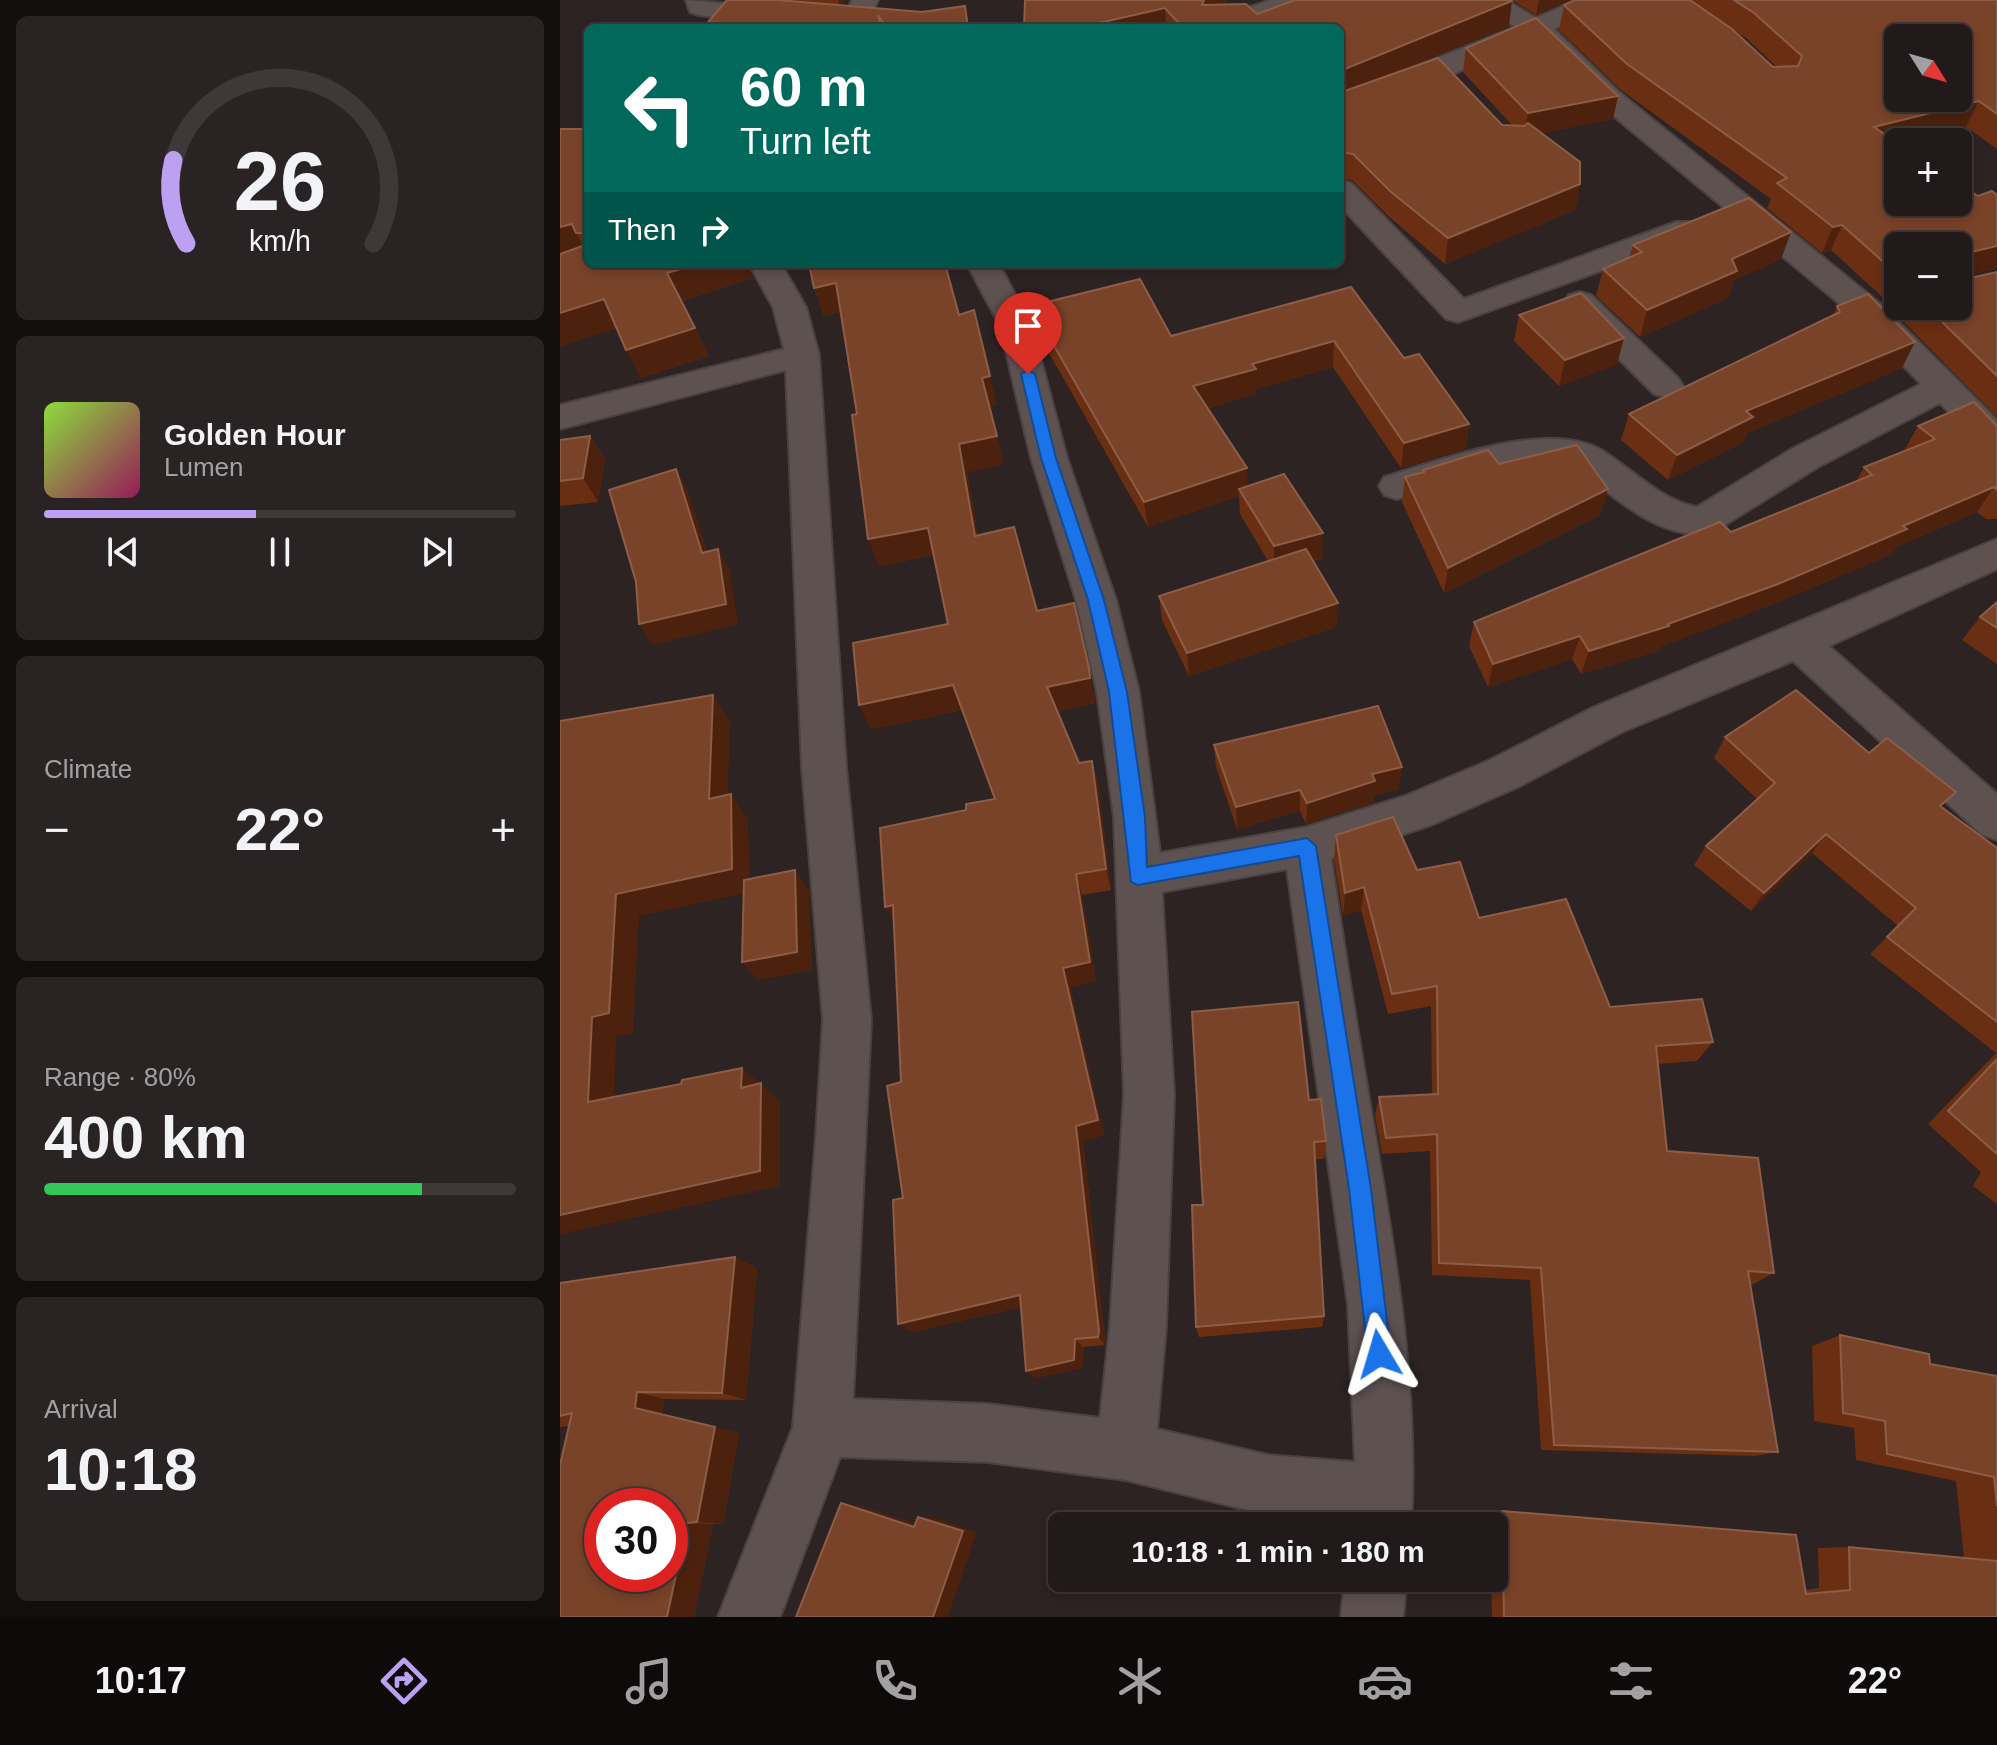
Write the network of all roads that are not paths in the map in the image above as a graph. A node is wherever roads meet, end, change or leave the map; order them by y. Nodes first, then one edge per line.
1 (699, 0) edge
2 (1294, 0) edge
3 (1488, 0) edge
4 (1598, 0) edge
5 (1254, 8) edge
6 (843, 17) edge
7 (1225, 24) edge
8 (1535, 29) junction
9 (1441, 69) junction
10 (1460, 90) edge
11 (1344, 105) edge
12 (1344, 193) edge
13 (1746, 208) junction
14 (768, 268) edge
15 (985, 268) edge
16 (1555, 278) junction
17 (1884, 308) edge
18 (1893, 320) edge
19 (802, 355) junction
20 (1666, 386) dead end
21 (1942, 388) junction
22 (560, 417) edge
23 (1997, 441) edge
24 (1397, 486) dead end
25 (1997, 553) edge
26 (1798, 642) junction
27 (1997, 821) edge
28 (1307, 846) junction
29 (1138, 877) junction
30 (822, 1427) junction
31 (1126, 1451) junction
32 (1383, 1510) edge
33 (1375, 1592) edge
34 (749, 1617) edge
35 (1372, 1617) edge

1 - 6 street
2 - 5 street
3 - 8 street
4 - 8 street
5 - 7 street
8 - 9 street
8 - 13 street
9 - 10 street
9 - 11 street
12 - 16 street
13 - 16 street
13 - 17 street
14 - 19 street
15 - 29 street
16 - 20 street
18 - 21 street
19 - 22 street
19 - 30 street
21 - 23 street
21 - 24 street
25 - 26 street
26 - 27 street
26 - 28 street
28 - 29 street
28 - 32 street
29 - 31 street
30 - 31 street
30 - 34 street
31 - 32 street
33 - 35 street

